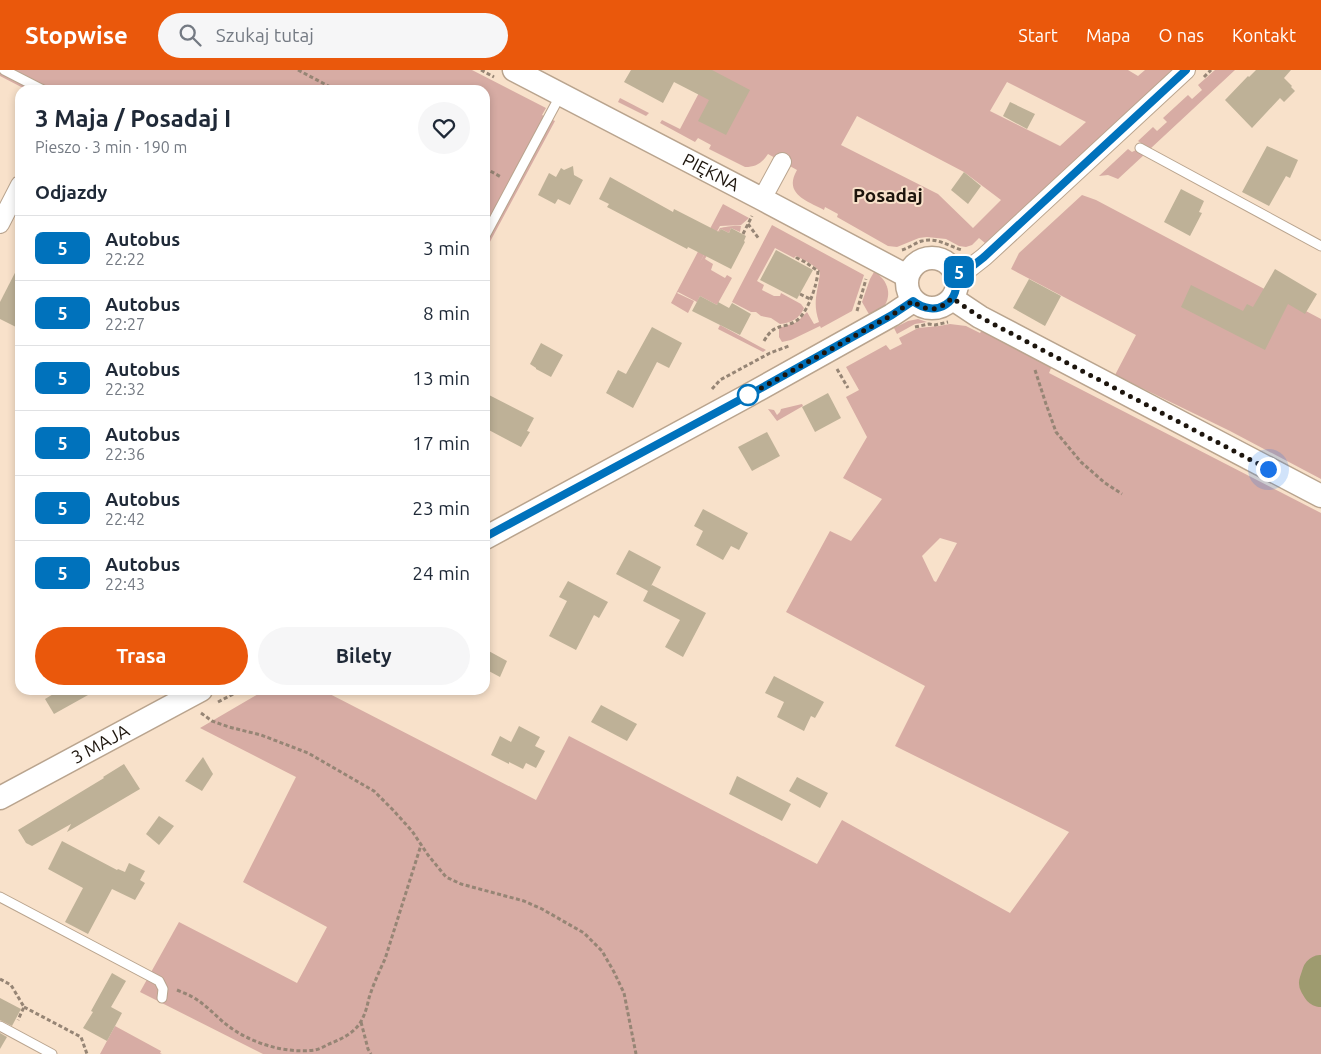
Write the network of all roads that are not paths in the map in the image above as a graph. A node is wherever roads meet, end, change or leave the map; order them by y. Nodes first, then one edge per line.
1 (4, 70) edge
2 (514, 70) edge
3 (1186, 70) edge
4 (32, 85) edge
5 (561, 94) junction
6 (1140, 148) dead end
7 (782, 162) dead end
8 (15, 196) edge
9 (762, 198) junction
10 (0, 224) edge
11 (490, 227) edge
12 (1321, 246) edge
13 (955, 273) junction
14 (907, 276) junction
15 (952, 298) junction
16 (913, 301) junction
17 (1321, 496) edge
18 (490, 535) edge
19 (192, 695) edge
20 (0, 798) edge
21 (0, 897) edge
22 (162, 998) dead end
23 (0, 1026) edge
24 (52, 1054) edge

1 - 4 lane
2 - 5 street, PIĘKNA
3 - 13 street
5 - 9 street, PIĘKNA
5 - 11 lane
6 - 12 lane
7 - 9 street
8 - 10 street
9 - 14 street, PIĘKNA
13 - 14 street
13 - 15 street
14 - 16 street
15 - 16 street
15 - 17 street
16 - 18 street
19 - 20 street, 3 MAJA
21 - 22 lane
23 - 24 lane

